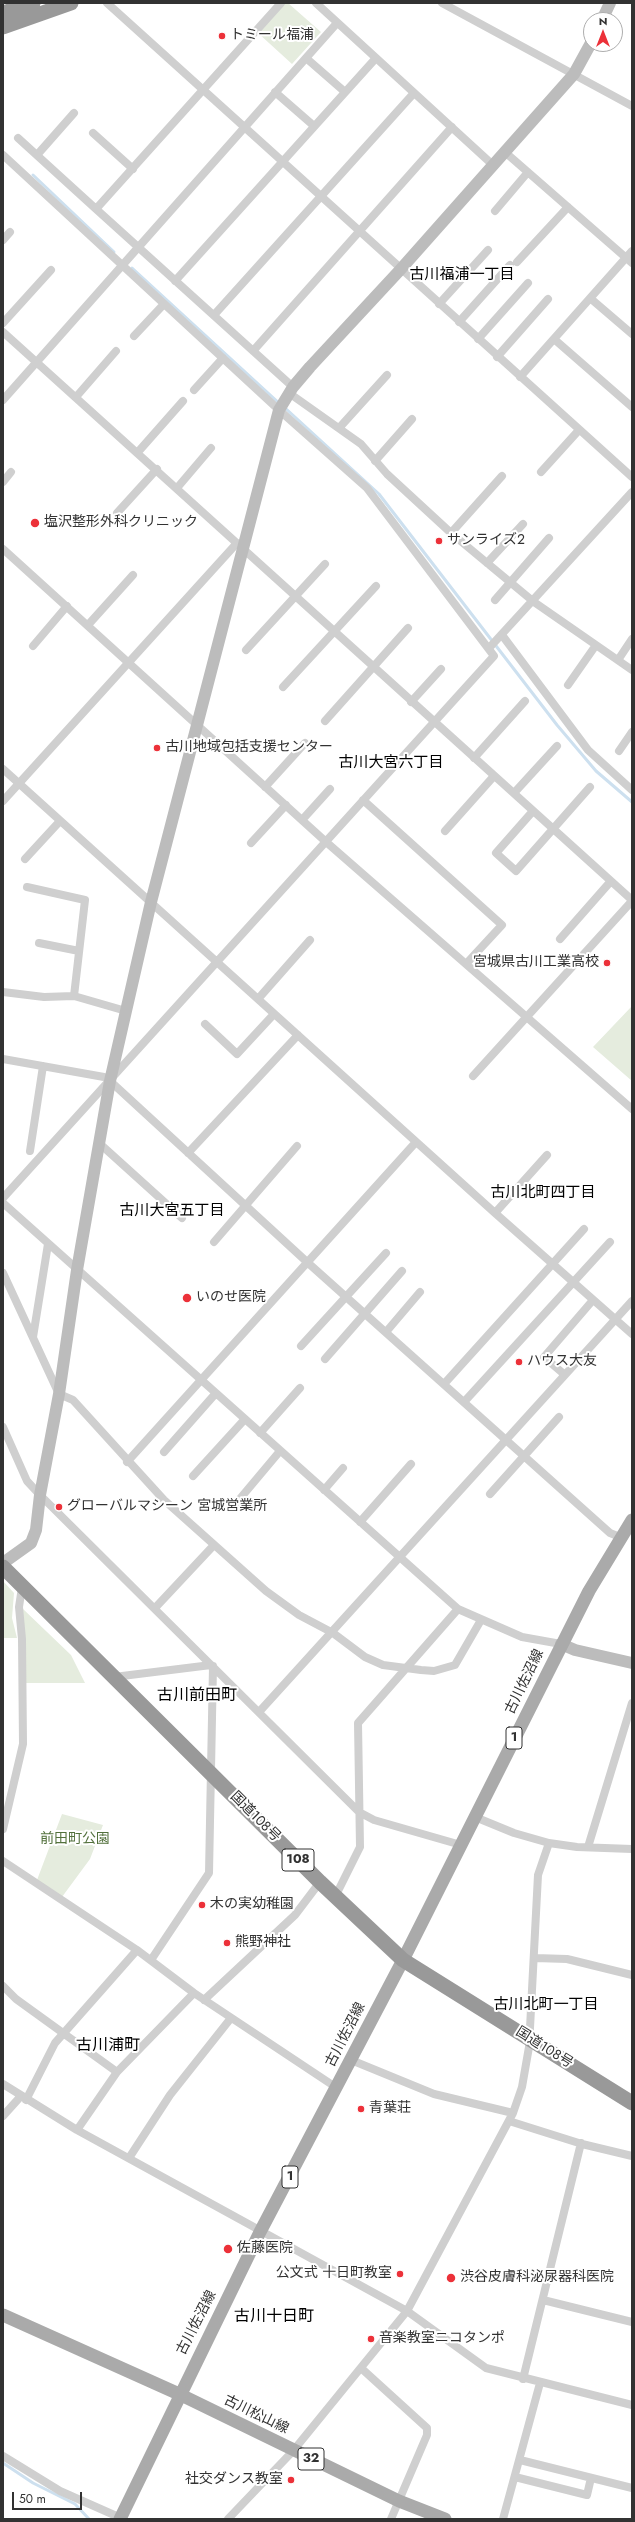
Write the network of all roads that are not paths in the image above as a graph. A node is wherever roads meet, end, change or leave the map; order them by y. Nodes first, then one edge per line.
1 (33, 3) edge
2 (71, 3) edge
3 (107, 3) edge
4 (281, 3) edge
5 (316, 3) edge
6 (442, 3) edge
7 (3, 13) edge
8 (337, 22) junction
9 (3, 27) edge
10 (586, 52) edge
11 (306, 58) junction
12 (376, 58) junction
13 (574, 74) junction
14 (203, 91) junction
15 (275, 92) junction
16 (345, 92) junction
17 (414, 93) junction
18 (632, 106) edge
19 (74, 113) dead end
20 (314, 126) junction
21 (243, 128) junction
22 (452, 128) junction
23 (94, 133) dead end
24 (18, 138) dead end
25 (506, 153) junction
26 (3, 155) edge
27 (37, 155) junction
28 (282, 163) junction
29 (494, 166) junction
30 (133, 169) junction
31 (528, 172) junction
32 (320, 197) junction
33 (568, 207) junction
34 (96, 209) junction
35 (494, 211) dead end
36 (10, 232) dead end
37 (359, 232) junction
38 (3, 240) edge
39 (139, 248) junction
40 (488, 250) dead end
41 (632, 251) edge
42 (629, 260) edge
43 (123, 266) junction
44 (51, 270) dead end
45 (400, 270) junction
46 (175, 281) junction
47 (528, 283) dead end
48 (590, 298) junction
49 (548, 299) dead end
50 (164, 304) junction
51 (439, 304) junction
52 (214, 315) junction
53 (459, 322) junction
54 (3, 323) edge
55 (3, 332) edge
56 (632, 334) edge
57 (134, 336) dead end
58 (478, 339) junction
59 (554, 339) junction
60 (116, 351) dead end
61 (253, 351) junction
62 (498, 357) junction
63 (223, 358) junction
64 (38, 363) junction
65 (387, 375) dead end
66 (520, 377) junction
67 (194, 390) dead end
68 (76, 397) junction
69 (285, 399) junction
70 (3, 400) edge
71 (183, 401) dead end
72 (632, 407) edge
73 (412, 419) dead end
74 (340, 426) junction
75 (579, 430) junction
76 (211, 448) dead end
77 (138, 452) junction
78 (375, 461) junction
79 (157, 469) junction
80 (11, 472) dead end
81 (541, 472) dead end
82 (502, 476) dead end
83 (632, 477) edge
84 (3, 482) edge
85 (177, 488) junction
86 (632, 492) edge
87 (117, 513) dead end
88 (523, 524) dead end
89 (452, 533) junction
90 (549, 538) dead end
91 (240, 546) junction
92 (3, 548) edge
93 (487, 563) junction
94 (325, 564) dead end
95 (133, 575) dead end
96 (510, 583) junction
97 (376, 586) dead end
98 (296, 597) junction
99 (495, 600) dead end
100 (534, 602) junction
101 (67, 606) junction
102 (88, 625) junction
103 (408, 628) dead end
104 (334, 632) junction
105 (500, 636) junction
106 (632, 639) edge
107 (596, 645) junction
108 (33, 646) dead end
109 (490, 647) junction
110 (246, 650) dead end
111 (618, 660) junction
112 (129, 662) junction
113 (373, 667) junction
114 (441, 669) dead end
115 (632, 670) edge
116 (568, 685) dead end
117 (283, 687) dead end
118 (525, 701) dead end
119 (411, 702) junction
120 (324, 721) dead end
121 (435, 723) junction
122 (196, 725) junction
123 (632, 732) edge
124 (305, 743) dead end
125 (557, 746) dead end
126 (619, 751) dead end
127 (474, 758) junction
128 (3, 769) edge
129 (494, 776) junction
130 (19, 783) junction
131 (265, 787) junction
132 (590, 787) dead end
133 (330, 789) dead end
134 (632, 790) edge
135 (514, 793) junction
136 (363, 800) junction
137 (3, 801) edge
138 (286, 805) junction
139 (533, 811) junction
140 (302, 820) junction
141 (60, 821) junction
142 (553, 829) junction
143 (445, 832) dead end
144 (325, 840) junction
145 (251, 843) dead end
146 (25, 859) dead end
147 (611, 881) junction
148 (27, 887) dead end
149 (632, 900) edge
150 (151, 902) junction
151 (560, 939) dead end
152 (310, 940) dead end
153 (39, 943) dead end
154 (79, 951) junction
155 (216, 961) junction
156 (466, 964) junction
157 (3, 992) edge
158 (74, 996) junction
159 (258, 999) junction
160 (126, 1011) junction
161 (274, 1014) junction
162 (526, 1017) junction
163 (205, 1024) dead end
164 (298, 1035) junction
165 (3, 1059) edge
166 (42, 1066) junction
167 (473, 1076) dead end
168 (110, 1081) junction
169 (632, 1109) edge
170 (416, 1142) junction
171 (100, 1143) junction
172 (297, 1146) dead end
173 (30, 1151) dead end
174 (188, 1153) junction
175 (547, 1155) dead end
176 (3, 1198) edge
177 (3, 1203) edge
178 (245, 1205) junction
179 (495, 1214) junction
180 (182, 1218) dead end
181 (584, 1229) dead end
182 (214, 1242) dead end
183 (610, 1242) dead end
184 (48, 1244) junction
185 (386, 1253) dead end
186 (307, 1262) junction
187 (553, 1264) junction
188 (77, 1270) junction
189 (402, 1271) dead end
190 (3, 1273) edge
191 (573, 1282) junction
192 (420, 1292) dead end
193 (345, 1296) junction
194 (593, 1300) junction
195 (632, 1301) edge
196 (365, 1314) junction
197 (615, 1320) junction
198 (386, 1332) junction
199 (632, 1334) edge
200 (32, 1337) junction
201 (301, 1346) dead end
202 (325, 1359) dead end
203 (564, 1375) junction
204 (201, 1380) junction
205 (444, 1384) junction
206 (300, 1388) dead end
207 (216, 1393) junction
208 (59, 1394) junction
209 (464, 1402) junction
210 (558, 1416) dead end
211 (245, 1419) junction
212 (3, 1426) edge
213 (260, 1433) junction
214 (505, 1439) junction
215 (280, 1451) junction
216 (164, 1452) dead end
217 (524, 1456) junction
218 (128, 1462) junction
219 (411, 1464) dead end
220 (343, 1468) dead end
221 (193, 1476) dead end
222 (324, 1490) junction
223 (490, 1494) dead end
224 (40, 1495) junction
225 (233, 1507) dead end
226 (632, 1520) edge
227 (360, 1522) junction
228 (620, 1537) junction
229 (214, 1545) junction
230 (400, 1558) junction
231 (3, 1563) edge
232 (3, 1567) edge
233 (22, 1587) junction
234 (154, 1608) junction
235 (458, 1609) junction
236 (481, 1620) junction
237 (333, 1633) junction
238 (561, 1644) junction
239 (632, 1663) edge
240 (212, 1666) junction
241 (406, 1668) junction
242 (114, 1677) junction
243 (632, 1703) edge
244 (259, 1712) junction
245 (211, 1773) junction
246 (359, 1812) junction
247 (475, 1817) junction
248 (3, 1829) edge
249 (548, 1843) junction
250 (460, 1845) junction
251 (588, 1847) junction
252 (632, 1849) edge
253 (3, 1861) edge
254 (320, 1882) junction
255 (335, 1897) junction
256 (137, 1950) junction
257 (535, 1958) junction
258 (152, 1960) junction
259 (404, 1960) junction
260 (632, 1975) edge
261 (3, 1986) edge
262 (194, 1992) junction
263 (204, 2000) junction
264 (231, 2018) junction
265 (62, 2034) junction
266 (529, 2039) junction
267 (352, 2060) junction
268 (117, 2072) junction
269 (3, 2084) edge
270 (337, 2088) junction
271 (23, 2098) junction
272 (632, 2103) edge
273 (513, 2113) junction
274 (3, 2116) edge
275 (509, 2121) junction
276 (77, 2130) junction
277 (581, 2143) junction
278 (632, 2156) edge
279 (129, 2158) junction
280 (260, 2232) junction
281 (543, 2300) junction
282 (407, 2311) junction
283 (3, 2315) edge
284 (632, 2322) edge
285 (361, 2368) junction
286 (523, 2379) junction
287 (540, 2383) junction
288 (179, 2394) junction
289 (632, 2405) edge
290 (293, 2451) junction
291 (3, 2456) edge
292 (520, 2460) junction
293 (515, 2477) junction
294 (591, 2478) junction
295 (632, 2488) edge
296 (399, 2501) junction
297 (121, 2518) edge
298 (228, 2519) edge
299 (391, 2519) edge
300 (445, 2519) edge
301 (503, 2519) edge

1 - 7 highway
2 - 9 highway
3 - 14 street
4 - 14 street
5 - 8 street
6 - 13 street
8 - 11 street
8 - 12 street
10 - 13 street
11 - 15 street
11 - 16 street
12 - 16 street
12 - 17 street
13 - 18 street
13 - 25 street
14 - 21 street
14 - 30 street
15 - 20 street
15 - 21 street
16 - 20 street
17 - 22 street
17 - 32 street
19 - 27 street
20 - 28 street
21 - 28 street
21 - 39 street
22 - 29 street
22 - 37 street
23 - 30 street
24 - 27 street
25 - 29 street
25 - 31 street
26 - 43 street
27 - 34 street
28 - 32 street
28 - 46 street
29 - 45 street
30 - 34 street
31 - 33 street
31 - 35 street
32 - 37 street
32 - 52 street
33 - 42 street
33 - 53 street
34 - 39 street
36 - 38 street
37 - 45 street
37 - 61 street
39 - 43 street
39 - 46 street
40 - 51 street
41 - 42 street
42 - 48 street
43 - 50 street
43 - 64 street
44 - 54 street
45 - 51 street
45 - 69 street
46 - 52 street
47 - 58 street
48 - 56 street
48 - 59 street
49 - 62 street
50 - 57 street
50 - 63 street
51 - 53 street
52 - 61 street
53 - 58 street
55 - 64 street
58 - 62 street
59 - 66 street
59 - 72 street
60 - 68 street
61 - 69 street
62 - 66 street
63 - 67 street
63 - 69 street
64 - 68 street
64 - 70 street
65 - 74 street
66 - 75 street
68 - 77 street
69 - 74 street
69 - 91 street
69 - 109 street
71 - 77 street
73 - 78 street
74 - 78 street
75 - 81 street
75 - 83 street
76 - 85 street
77 - 79 street
78 - 89 street
79 - 85 street
79 - 87 street
80 - 84 street
82 - 89 street
85 - 91 street
86 - 100 street
88 - 93 street
89 - 93 street
90 - 96 street
91 - 98 street
91 - 112 street
91 - 122 street
92 - 101 street
93 - 96 street
94 - 98 street
95 - 102 street
96 - 99 street
96 - 100 street
97 - 104 street
98 - 104 street
98 - 110 street
100 - 105 street
100 - 107 street
101 - 102 street
101 - 108 street
102 - 112 street
103 - 113 street
104 - 113 street
104 - 117 street
105 - 109 street
105 - 134 street
106 - 111 street
107 - 111 street
107 - 116 street
109 - 121 street
111 - 115 street
112 - 122 street
112 - 130 street
113 - 119 street
113 - 120 street
114 - 119 street
118 - 127 street
119 - 121 street
121 - 127 street
121 - 136 street
122 - 131 street
122 - 150 street
123 - 126 street
124 - 131 street
125 - 135 street
127 - 129 street
128 - 130 street
129 - 135 street
129 - 143 street
130 - 137 street
130 - 141 street
131 - 138 street
132 - 142 street
133 - 140 street
135 - 139 street
136 - 144 street
136 - 156 street
138 - 140 street
138 - 145 street
139 - 142 street
139 - 142 street
140 - 144 street
141 - 146 street
141 - 150 street
142 - 147 street
144 - 155 street
144 - 156 street
147 - 149 street
147 - 151 street
148 - 154 street
149 - 162 street
150 - 155 street
150 - 160 street
152 - 159 street
153 - 154 street
154 - 158 street
155 - 159 street
155 - 168 street
156 - 162 street
157 - 158 street
158 - 160 street
159 - 161 street
160 - 168 street
161 - 163 street
161 - 164 street
162 - 167 street
162 - 169 street
164 - 170 street
164 - 174 street
165 - 166 street
166 - 168 street
166 - 173 street
168 - 171 street
168 - 174 street
168 - 176 street
170 - 179 street
170 - 186 street
171 - 180 street
171 - 188 street
172 - 178 street
174 - 178 street
175 - 179 street
177 - 184 street
178 - 182 street
178 - 186 street
179 - 187 street
181 - 187 street
183 - 191 street
184 - 188 street
184 - 200 street
185 - 193 street
186 - 193 street
186 - 204 street
187 - 191 street
187 - 205 street
188 - 204 street
188 - 208 street
189 - 196 street
190 - 200 street
191 - 194 street
191 - 209 street
192 - 198 street
193 - 196 street
193 - 201 street
194 - 197 street
194 - 203 street
195 - 197 street
196 - 198 street
196 - 202 street
197 - 199 street
197 - 203 street
198 - 205 street
200 - 208 street
203 - 214 street
204 - 207 street
204 - 218 street
205 - 209 street
206 - 213 street
207 - 211 street
207 - 216 street
208 - 218 street
208 - 224 street
209 - 214 street
210 - 217 street
211 - 213 street
211 - 221 street
212 - 224 street
213 - 215 street
214 - 217 street
214 - 230 street
215 - 222 street
215 - 225 street
217 - 223 street
217 - 228 street
218 - 229 street
219 - 227 street
220 - 222 street
222 - 227 street
224 - 231 street
224 - 234 street
226 - 228 main road, 古川佐沼線 / 1
227 - 230 street
228 - 238 main road, 古川佐沼線 / 1
229 - 234 street
229 - 237 street
230 - 235 street
230 - 237 street
232 - 233 highway, 国道108号 / 108
233 - 242 highway, 国道108号 / 108
233 - 248 street
234 - 240 street
235 - 236 street
235 - 241 street
236 - 238 street
236 - 241 street
237 - 241 street
237 - 244 street
238 - 239 street
238 - 247 main road, 古川佐沼線 / 1
240 - 242 street
240 - 244 street
240 - 245 street
241 - 246 street
242 - 245 highway, 国道108号 / 108
243 - 251 street
244 - 246 street
245 - 254 highway, 国道108号 / 108
245 - 258 street
246 - 250 street
246 - 255 street
247 - 249 street
247 - 250 main road, 古川佐沼線 / 1
249 - 251 street
249 - 257 street
250 - 259 main road, 古川佐沼線 / 1
251 - 252 street
253 - 256 street
254 - 255 highway, 国道108号 / 108
254 - 263 street
255 - 259 highway, 国道108号 / 108
256 - 258 street
256 - 265 street
257 - 260 street
257 - 266 street
258 - 262 street
259 - 266 highway, 国道108号 / 108
259 - 267 main road, 古川佐沼線 / 1
261 - 265 street
262 - 263 street
262 - 268 street
263 - 264 street
264 - 270 street
264 - 279 street
265 - 268 street
265 - 271 street
266 - 272 highway, 国道108号 / 108
266 - 273 street
267 - 270 main road, 古川佐沼線 / 1
267 - 273 street
268 - 276 street
269 - 271 street
270 - 280 main road, 古川佐沼線 / 1
271 - 274 street
271 - 276 street
273 - 275 street
275 - 277 street
275 - 282 street
276 - 279 street
277 - 278 street
277 - 281 street
279 - 280 street
280 - 282 street
280 - 288 main road, 古川佐沼線 / 1
281 - 284 street
281 - 286 street
282 - 285 street
282 - 286 street
283 - 288 main road
285 - 290 street
285 - 296 street
286 - 287 street
287 - 289 street
287 - 292 street
288 - 290 main road, 古川松山線 / 32
288 - 297 main road
290 - 296 main road, 古川松山線 / 32
290 - 298 street
291 - 297 street
292 - 293 street
292 - 294 street
293 - 294 street
293 - 301 street
294 - 295 street
296 - 299 street
296 - 300 main road, 古川松山線 / 32

